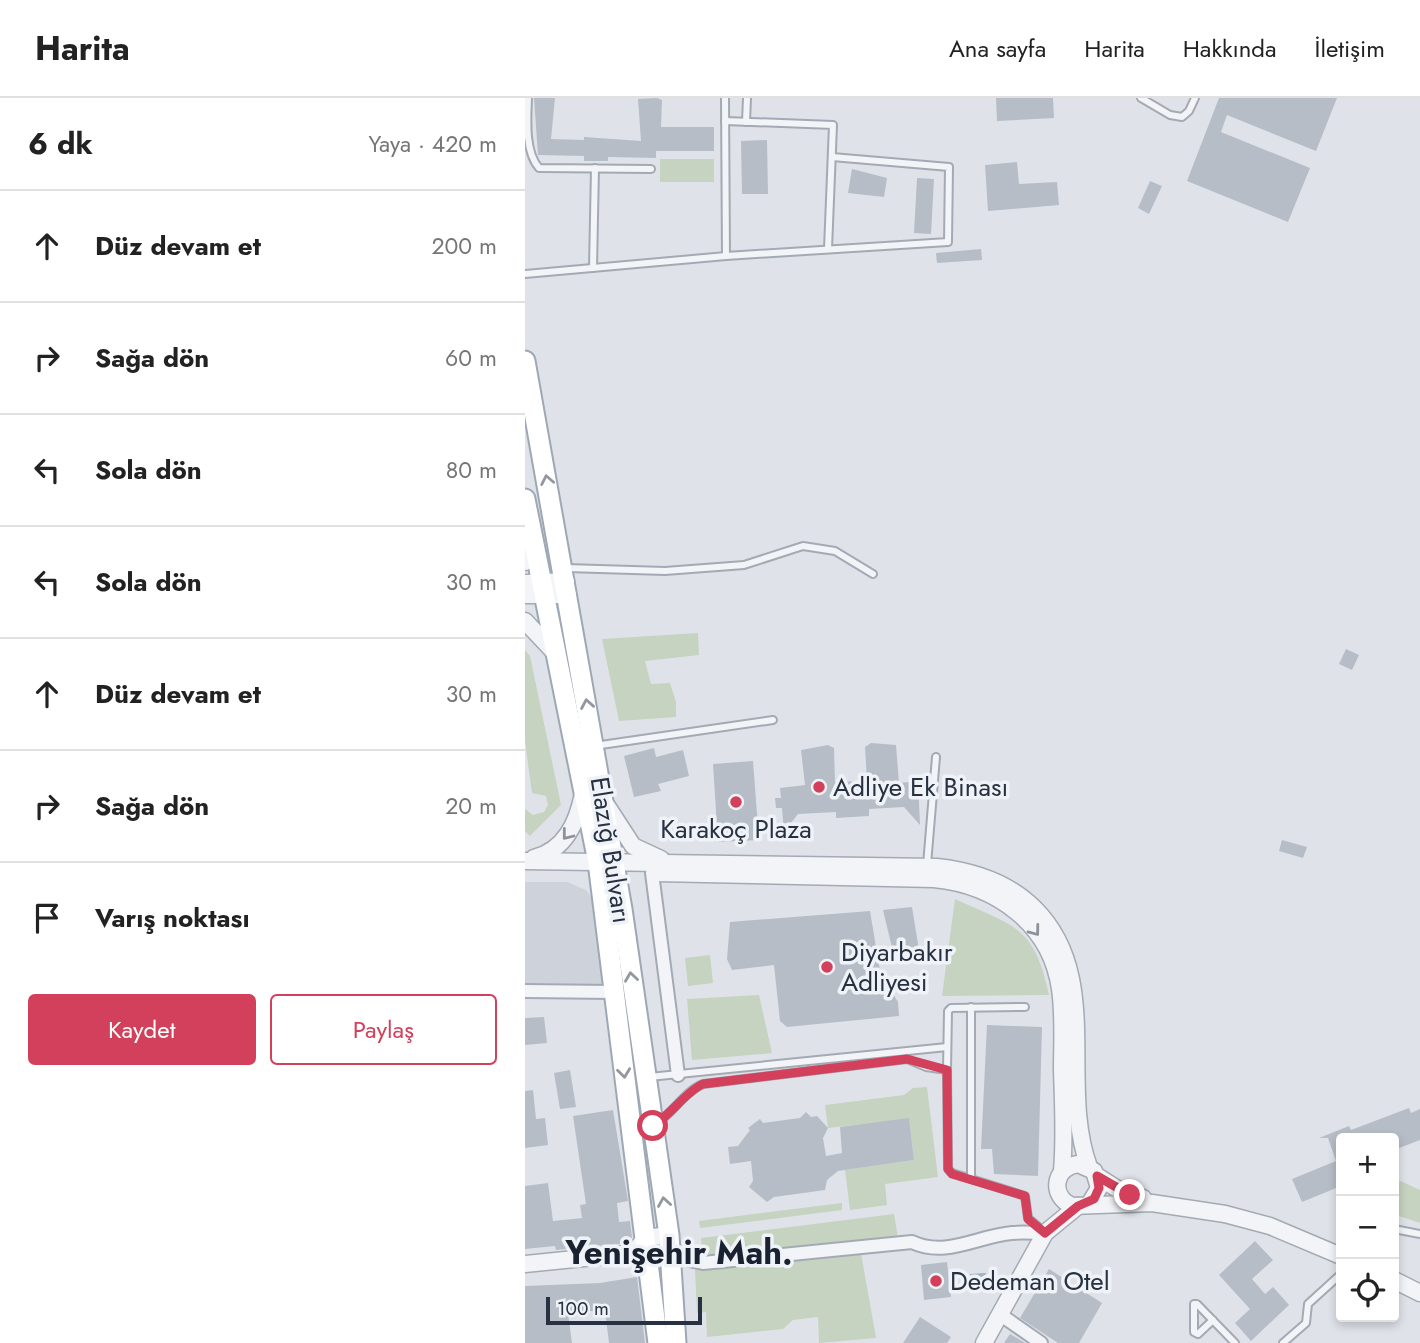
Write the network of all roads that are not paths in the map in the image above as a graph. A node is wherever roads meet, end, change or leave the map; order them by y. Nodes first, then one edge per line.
1 (529, 98) edge
2 (725, 98) edge
3 (747, 98) edge
4 (1141, 98) edge
5 (1195, 98) edge
6 (725, 121) junction
7 (747, 122) junction
8 (832, 157) junction
9 (595, 168) junction
10 (651, 169) dead end
11 (828, 249) junction
12 (726, 256) junction
13 (593, 268) junction
14 (525, 274) edge
15 (525, 361) edge
16 (525, 499) edge
17 (530, 526) junction
18 (525, 562) edge
19 (873, 574) dead end
20 (566, 581) junction
21 (534, 589) edge
22 (525, 621) edge
23 (556, 654) junction
24 (773, 720) dead end
25 (594, 746) junction
26 (936, 757) dead end
27 (584, 788) junction
28 (604, 800) junction
29 (525, 860) edge
30 (674, 863) junction
31 (927, 867) junction
32 (607, 868) junction
33 (525, 872) edge
34 (652, 873) junction
35 (525, 991) edge
36 (614, 992) junction
37 (971, 1007) junction
38 (1025, 1007) dead end
39 (947, 1046) junction
40 (947, 1070) junction
41 (678, 1075) junction
42 (644, 1078) junction
43 (653, 1126) junction
44 (1062, 1171) junction
45 (1093, 1172) junction
46 (971, 1177) junction
47 (1059, 1194) junction
48 (1152, 1203) junction
49 (1084, 1205) junction
50 (1399, 1230) edge
51 (1047, 1231) junction
52 (1420, 1234) edge
53 (669, 1236) junction
54 (642, 1250) junction
55 (1336, 1253) edge
56 (671, 1256) junction
57 (525, 1264) edge
58 (1336, 1279) edge
59 (1399, 1282) edge
60 (1420, 1293) edge
61 (1001, 1315) junction
62 (1213, 1320) junction
63 (658, 1343) edge
64 (676, 1343) edge
65 (984, 1343) edge
66 (1041, 1343) edge
67 (1235, 1343) edge
68 (1283, 1343) edge

1 - 9 lane
2 - 6 lane
3 - 7 lane
4 - 5 lane
6 - 7 lane
6 - 12 lane
7 - 8 lane
8 - 11 lane
8 - 11 lane
9 - 10 lane
9 - 13 lane
11 - 12 lane
12 - 13 lane
13 - 14 lane
20 -> 15 main road, Elazığ Bulvarı
16 - 17 main road, Elazığ Bulvarı
17 - 18 street
17 - 21 main road, Elazığ Bulvarı
19 - 20 lane
20 - 21 street
25 -> 20 main road, Elazığ Bulvarı
21 - 23 main road, Elazığ Bulvarı
22 - 23 street
23 - 27 main road, Elazığ Bulvarı
24 - 25 lane
25 - 28 main road, Elazığ Bulvarı
26 - 31 lane
27 -> 29 street
27 - 32 main road, Elazığ Bulvarı
28 - 30 street
28 - 32 main road, Elazığ Bulvarı
29 - 32 street
30 - 31 street
30 - 32 street
31 - 45 street
32 - 33 street
32 - 34 street
32 - 36 main road, Elazığ Bulvarı
42 -> 32 main road, Elazığ Bulvarı
34 - 41 street
34 -> 44 street
35 - 36 street
36 -> 54 main road, Elazığ Bulvarı
37 - 38 lane
37 - 39 lane
37 - 46 lane
39 - 40 lane
39 - 41 lane
40 - 43 lane
40 - 46 lane
41 - 42 lane
42 - 43 main road, Elazığ Bulvarı
53 -> 43 main road, Elazığ Bulvarı
44 - 45 street
44 - 47 street
45 - 48 street
45 - 49 street
46 - 51 lane
47 - 49 street
47 - 51 street
48 - 49 street
48 - 55 street
49 - 51 street
50 - 52 lane
51 - 56 street
51 - 61 street
53 - 54 street
53 - 56 main road, Elazığ Bulvarı
54 - 56 street
54 - 57 street
54 - 63 main road, Elazığ Bulvarı
56 - 64 main road, Elazığ Bulvarı
58 - 68 lane
59 - 60 street
61 - 65 street
61 - 66 street
62 - 62 lane
62 - 67 lane

